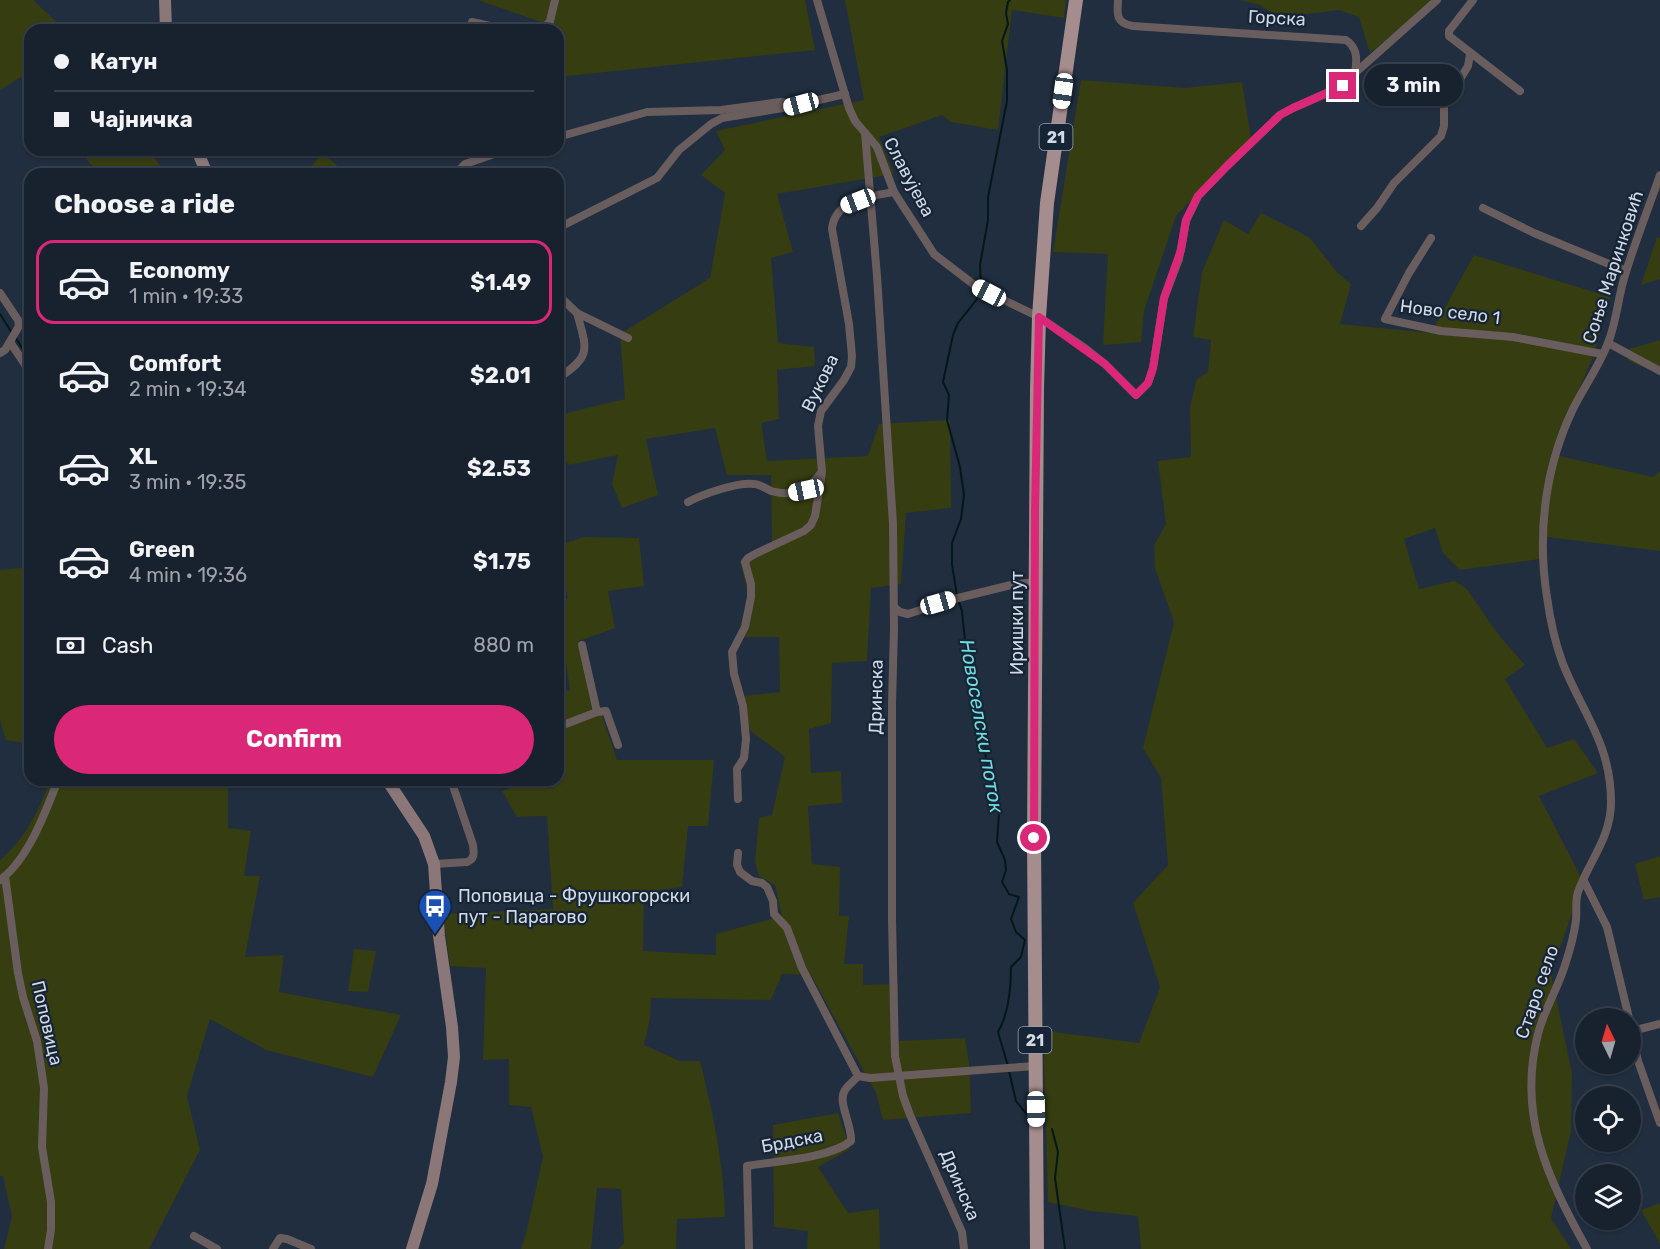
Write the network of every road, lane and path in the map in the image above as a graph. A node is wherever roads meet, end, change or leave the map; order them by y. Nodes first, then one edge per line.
1 (165, 0) edge
2 (555, 0) edge
3 (817, 0) edge
4 (1076, 0) edge
5 (1118, 0) edge
6 (1437, 0) edge
7 (1473, 0) edge
8 (472, 22) dead end
9 (166, 24) edge
10 (481, 24) edge
11 (548, 24) edge
12 (1470, 54) junction
13 (1355, 73) junction
14 (1520, 91) dead end
15 (845, 94) junction
16 (801, 104) junction
17 (865, 133) junction
18 (564, 135) edge
19 (488, 156) edge
20 (461, 168) edge
21 (1660, 175) edge
22 (894, 192) junction
23 (869, 197) junction
24 (1483, 208) dead end
25 (564, 225) edge
26 (1361, 226) dead end
27 (1431, 238) dead end
28 (1626, 271) junction
29 (0, 293) edge
30 (564, 301) edge
31 (577, 313) junction
32 (1039, 317) junction
33 (628, 338) dead end
34 (10, 342) junction
35 (1608, 343) junction
36 (0, 353) edge
37 (1602, 354) junction
38 (24, 363) edge
39 (1660, 371) edge
40 (564, 374) edge
41 (822, 472) junction
42 (688, 502) dead end
43 (1035, 582) junction
44 (894, 607) junction
45 (908, 614) junction
46 (894, 628) junction
47 (582, 645) dead end
48 (597, 712) junction
49 (564, 725) edge
50 (618, 745) dead end
51 (56, 786) edge
52 (391, 786) edge
53 (453, 786) edge
54 (738, 799) dead end
55 (738, 853) dead end
56 (434, 864) junction
57 (3, 878) edge
58 (1584, 881) junction
59 (1627, 1008) edge
60 (1660, 1023) edge
61 (1641, 1027) edge
62 (1035, 1066) junction
63 (1641, 1069) edge
64 (898, 1075) junction
65 (858, 1076) junction
66 (1660, 1123) edge
67 (194, 1236) dead end
68 (48, 1249) edge
69 (217, 1249) edge
70 (273, 1249) edge
71 (311, 1249) edge
72 (412, 1249) edge
73 (749, 1249) edge
74 (964, 1249) edge
75 (1037, 1249) edge
76 (1587, 1249) edge

1 - 9 street
2 - 11 street
3 - 15 street, Славујева
4 - 32 main road, Иришки пут / 21
5 - 13 street, Горска
6 - 13 street
7 - 12 street
8 - 10 street
12 - 14 street
12 - 26 street
13 - 32 street, Славујева
15 - 16 street
15 - 17 street, Славујева
16 - 18 street
16 - 25 street
17 - 22 street, Славујева
17 - 23 street, Дринска
19 - 20 street
21 - 28 street, Соње Маринковић
22 - 23 street, Вукова
22 - 32 street, Славујева
23 - 41 street, Вукова
23 - 44 street, Дринска
24 - 28 street
27 - 37 street, Ново село 1
28 - 35 street, Соње Маринковић
29 - 34 street
30 - 31 street
31 - 33 street
31 - 40 street
32 - 43 main road, Иришки пут / 21
34 - 36 street
34 - 38 street
35 - 37 street, Соње Маринковић
35 - 39 street
37 - 58 street, Соње Маринковић
41 - 42 street
41 - 54 street, Вукова
43 - 45 street
43 - 62 main road, Иришки пут / 21
44 - 45 street
44 - 46 street, Дринска
45 - 46 street
46 - 64 street, Дринска
47 - 48 street
48 - 49 street
48 - 50 street
51 - 57 street
52 - 56 street
53 - 56 street
55 - 65 street
56 - 72 street
57 - 68 street, Поповица
58 - 59 street
58 - 76 street, Старо село
60 - 61 street
62 - 64 street
62 - 75 main road, Иришки пут / 21
63 - 66 street
64 - 65 street
64 - 74 street, Дринска
65 - 73 street, Брдска
67 - 69 street
70 - 71 street

